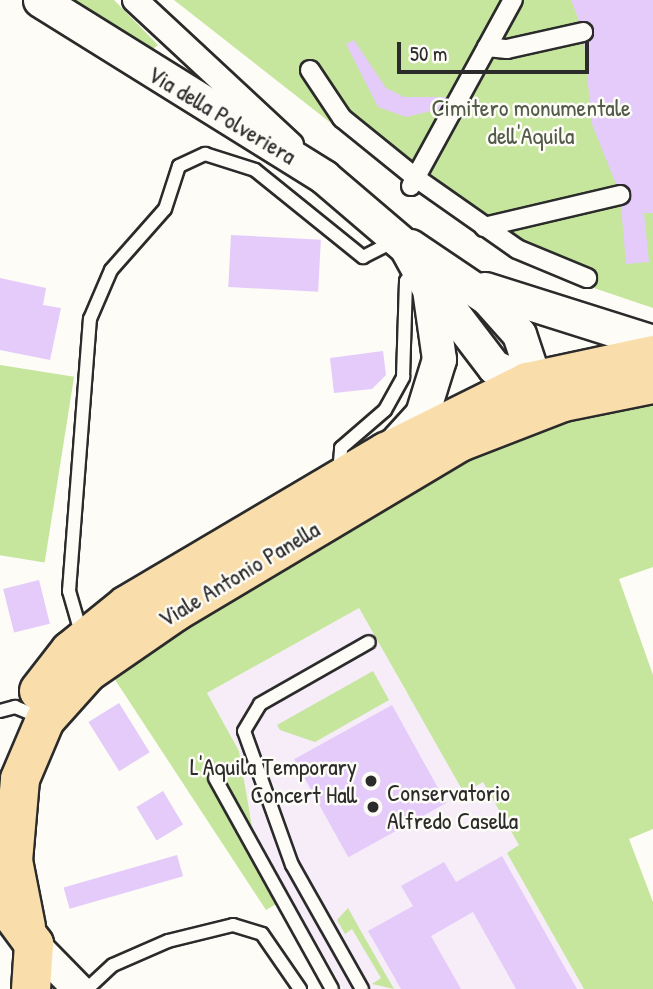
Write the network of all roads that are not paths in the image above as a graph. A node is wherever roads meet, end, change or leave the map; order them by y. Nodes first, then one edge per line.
1 (40, 0) edge
2 (135, 0) edge
3 (513, 0) edge
4 (583, 32) dead end
5 (168, 33) junction
6 (487, 47) junction
7 (201, 60) junction
8 (136, 65) junction
9 (310, 69) dead end
10 (205, 104) junction
11 (324, 177) junction
12 (413, 182) junction
13 (620, 195) dead end
14 (484, 228) junction
15 (398, 238) junction
16 (419, 266) junction
17 (587, 278) dead end
18 (462, 280) junction
19 (653, 342) edge
20 (653, 355) edge
21 (527, 382) junction
22 (653, 384) edge
23 (599, 394) junction
24 (460, 442) junction
25 (386, 452) junction
26 (349, 490) junction
27 (369, 642) dead end
28 (94, 649) junction
29 (25, 714) edge
30 (215, 778) dead end
31 (0, 780) edge
32 (20, 925) edge
33 (31, 989) edge
34 (78, 989) edge
35 (87, 989) edge
36 (300, 989) edge
37 (332, 989) edge
38 (362, 989) edge

1 - 8 main road, Via della Polveriera
2 - 5 street
3 - 6 street
4 - 6 street
5 - 7 street
5 - 8 street
5 - 10 street
6 - 12 street
7 - 10 street
7 - 11 street
8 - 10 main road, Via della Polveriera
9 - 12 street
10 - 11 main road, Via della Polveriera
11 - 15 main road, Via della Polveriera
12 - 14 street
13 - 14 street
14 - 17 street
15 - 16 main road, Via della Polveriera
15 - 18 main road, Via della Polveriera
15 - 28 lane
16 - 21 main road, Via della Polveriera
16 - 25 main road, Via della Polveriera
16 - 26 lane
18 - 19 main road, Via della Polveriera
18 - 21 main road, Via della Polveriera
20 - 21 main road, Viale Antonio Panella
21 - 23 main road, Via della Polveriera
21 - 24 main road
21 - 25 main road, Viale Antonio Panella
22 - 23 main road, Viale Antonio Panella
23 - 24 main road, Viale Antonio Panella
24 - 26 main road, Viale Antonio Panella
25 - 26 main road, Viale Antonio Panella
26 - 28 main road, Viale Antonio Panella
27 - 38 lane
28 - 29 main road, Viale Antonio Panella
29 - 31 main road, Viale Antonio Panella
29 - 32 main road, Viale Antonio Panella
30 - 37 lane
32 - 33 main road, Viale Antonio Panella
32 - 34 street
35 - 36 lane

